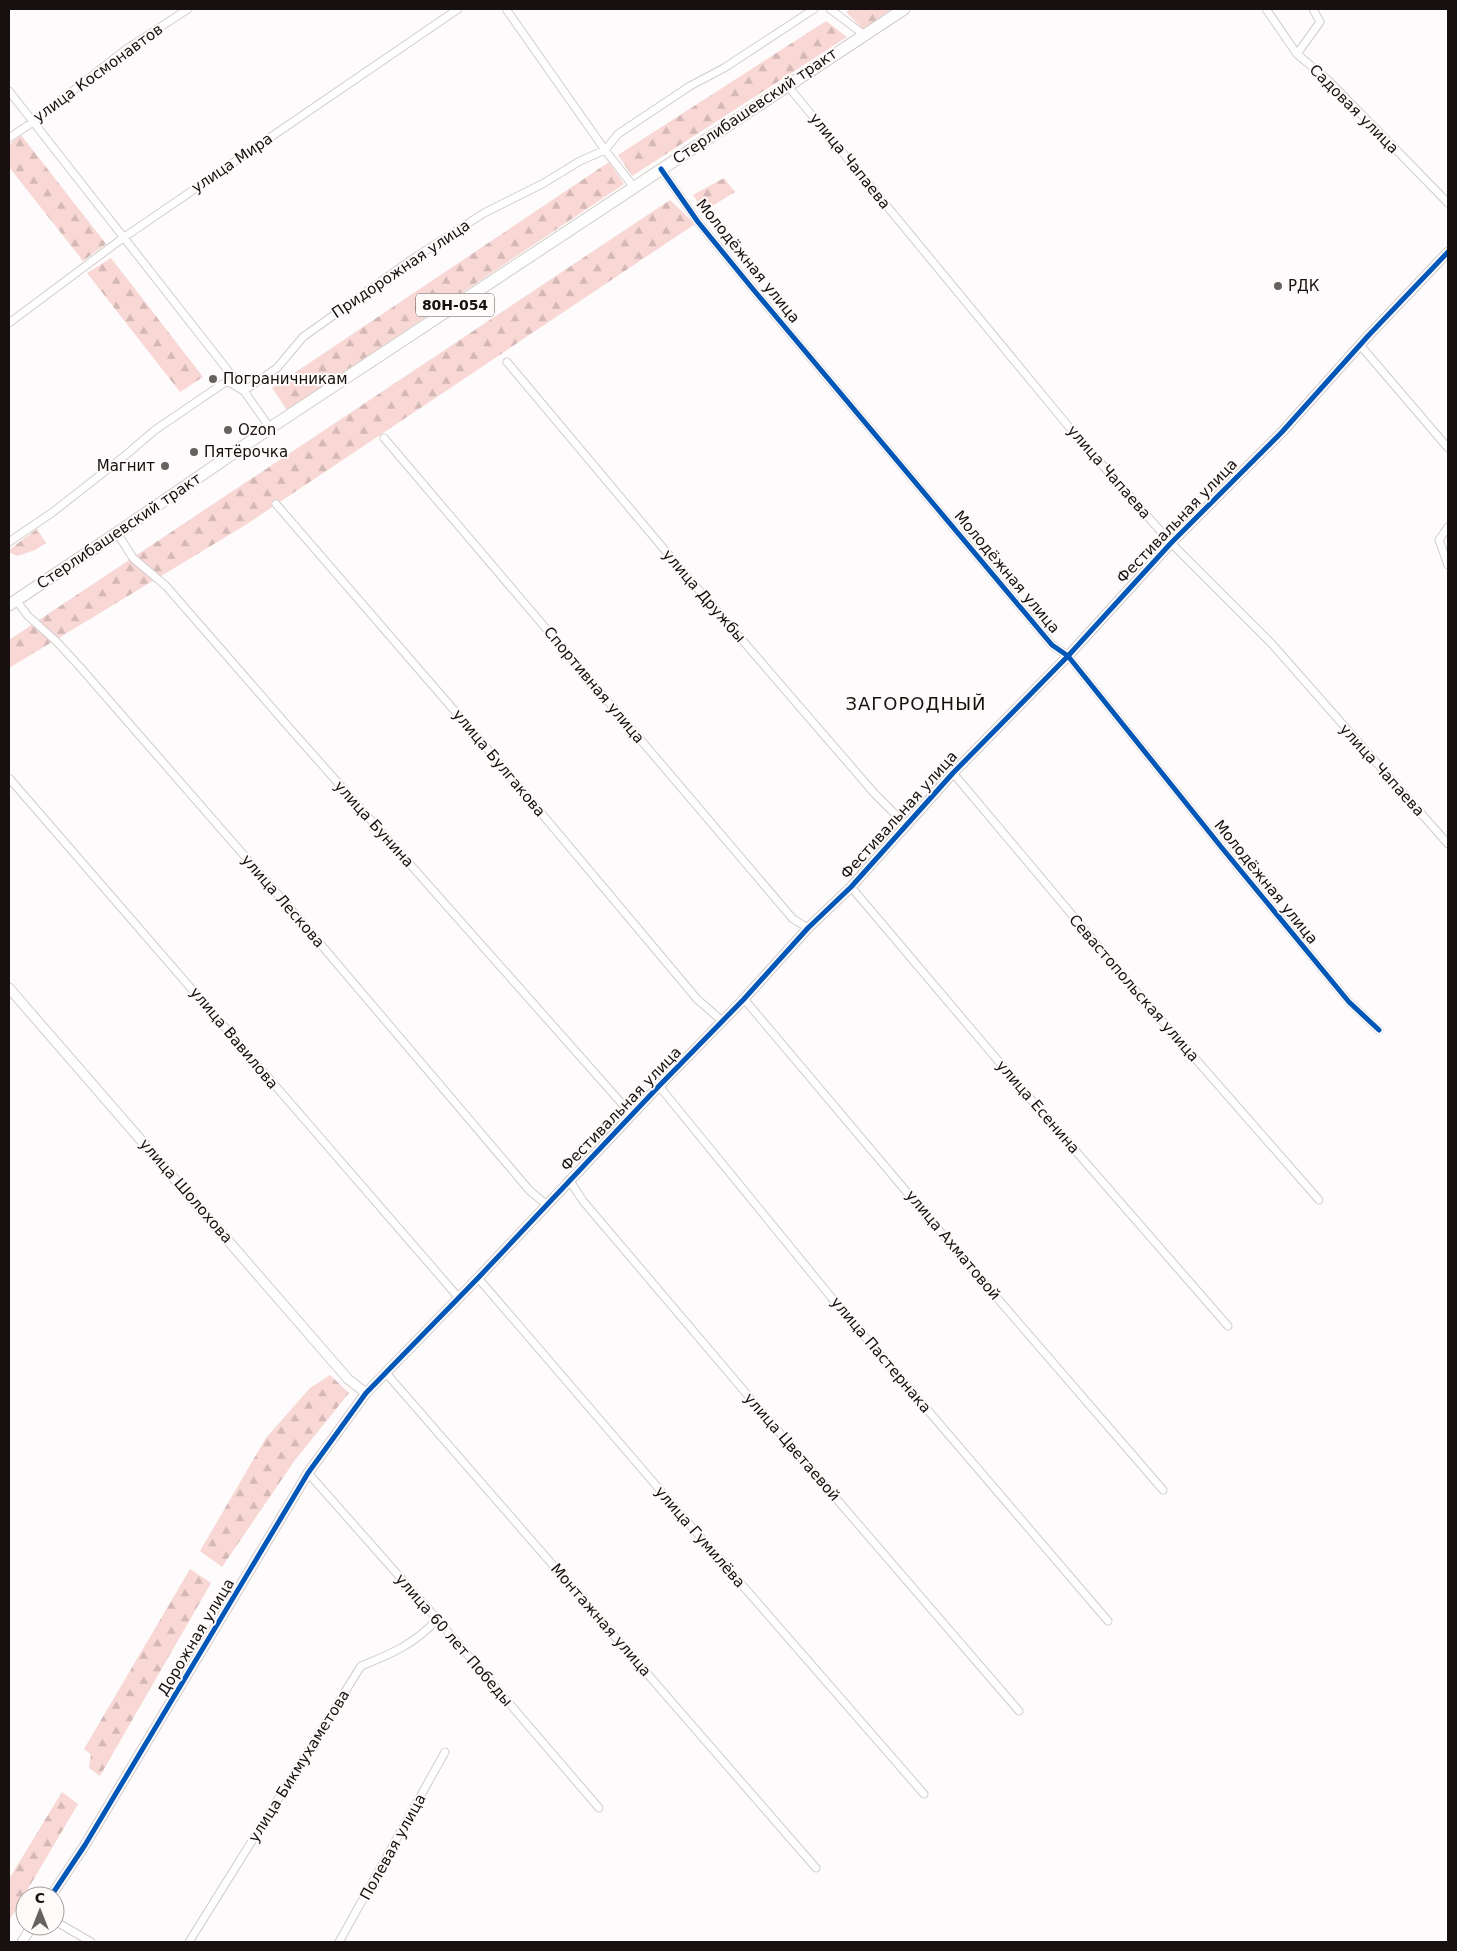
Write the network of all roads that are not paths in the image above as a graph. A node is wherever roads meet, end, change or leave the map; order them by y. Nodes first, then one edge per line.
1 (188, 9) edge
2 (458, 9) edge
3 (506, 9) edge
4 (814, 9) edge
5 (830, 9) edge
6 (904, 9) edge
7 (1266, 9) edge
8 (1314, 9) edge
9 (863, 34) junction
10 (1297, 54) junction
11 (787, 84) junction
12 (9, 91) edge
13 (33, 122) junction
14 (9, 138) edge
15 (605, 150) junction
16 (661, 169) junction
17 (634, 186) junction
18 (1448, 203) edge
19 (122, 238) junction
20 (1448, 252) edge
21 (9, 322) edge
22 (1360, 345) junction
23 (507, 362) dead end
24 (244, 391) junction
25 (270, 428) junction
26 (384, 438) dead end
27 (1448, 448) edge
28 (276, 504) dead end
29 (1448, 527) edge
30 (117, 533) junction
31 (9, 542) edge
32 (1171, 543) junction
33 (1448, 565) edge
34 (12, 603) edge
35 (1068, 656) junction
36 (953, 773) junction
37 (9, 778) edge
38 (907, 826) junction
39 (1448, 844) edge
40 (850, 887) junction
41 (808, 928) junction
42 (9, 988) edge
43 (744, 998) junction
44 (722, 1021) junction
45 (1379, 1030) dead end
46 (659, 1086) junction
47 (632, 1115) junction
48 (570, 1180) junction
49 (1319, 1200) dead end
50 (546, 1205) junction
51 (478, 1278) junction
52 (459, 1298) junction
53 (1228, 1326) dead end
54 (386, 1373) junction
55 (366, 1393) junction
56 (308, 1474) junction
57 (1163, 1490) dead end
58 (437, 1619) junction
59 (1108, 1621) dead end
60 (1019, 1710) dead end
61 (445, 1752) dead end
62 (924, 1794) dead end
63 (599, 1808) dead end
64 (816, 1868) dead end
65 (58, 1886) edge
66 (65, 1927) edge
67 (91, 1942) edge
68 (189, 1942) edge
69 (339, 1942) edge

1 - 13 street, улица Космонавтов
2 - 19 street, улица Мира
3 - 15 street
4 - 15 street, Придорожная улица
5 - 9 street
6 - 9 main road, Стерлибашевский тракт / 80Н-054
7 - 10 street, Садовая улица
8 - 10 street
9 - 11 main road, Стерлибашевский тракт / 80Н-054
10 - 18 street, Садовая улица
11 - 16 main road, Стерлибашевский тракт / 80Н-054
11 - 32 street, улица Чапаева
12 - 13 street
13 - 14 street, улица Космонавтов
13 - 19 street
15 - 17 street
15 - 24 street, Придорожная улица
16 - 17 main road, Стерлибашевский тракт / 80Н-054
16 - 35 street, Молодёжная улица
17 - 25 main road, Стерлибашевский тракт / 80Н-054
19 - 21 street, улица Мира
19 - 24 street
20 - 22 street, Фестивальная улица
22 - 27 street
22 - 32 street, Фестивальная улица
23 - 38 street, улица Дружбы
24 - 25 street
24 - 31 street
25 - 30 main road, Стерлибашевский тракт / 80Н-054
26 - 41 street, Спортивная улица
28 - 44 street, улица Булгакова
29 - 33 street
30 - 34 main road, Стерлибашевский тракт / 80Н-054
30 - 47 street, улица Бунина
32 - 35 street, Фестивальная улица
32 - 39 street, улица Чапаева
34 - 50 street, улица Лескова
35 - 36 street, Фестивальная улица
35 - 45 street, Молодёжная улица
36 - 38 street, Фестивальная улица
36 - 49 street, Севастопольская улица
37 - 52 street, улица Вавилова
38 - 40 street, Фестивальная улица
40 - 41 street, Фестивальная улица
40 - 53 street, улица Есенина
41 - 43 street, Фестивальная улица
42 - 55 street, улица Шолохова
43 - 44 street, Фестивальная улица
43 - 57 street, улица Ахматовой
44 - 46 street, Фестивальная улица
46 - 47 street, Фестивальная улица
46 - 59 street, улица Пастернака
47 - 48 street, Фестивальная улица
48 - 50 street, Фестивальная улица
48 - 60 street, улица Цветаевой
50 - 51 street, Фестивальная улица
51 - 52 street, Фестивальная улица
51 - 62 street, улица Гумилёва
52 - 54 street, Фестивальная улица
54 - 55 street, Фестивальная улица
54 - 64 street, Монтажная улица
55 - 56 street, Дорожная улица
56 - 58 street, улица 60 лет Победы
56 - 65 street, Дорожная улица
58 - 63 street, улица 60 лет Победы
58 - 68 street, улица Бикмухаметова
61 - 69 street, Полевая улица
66 - 67 street

